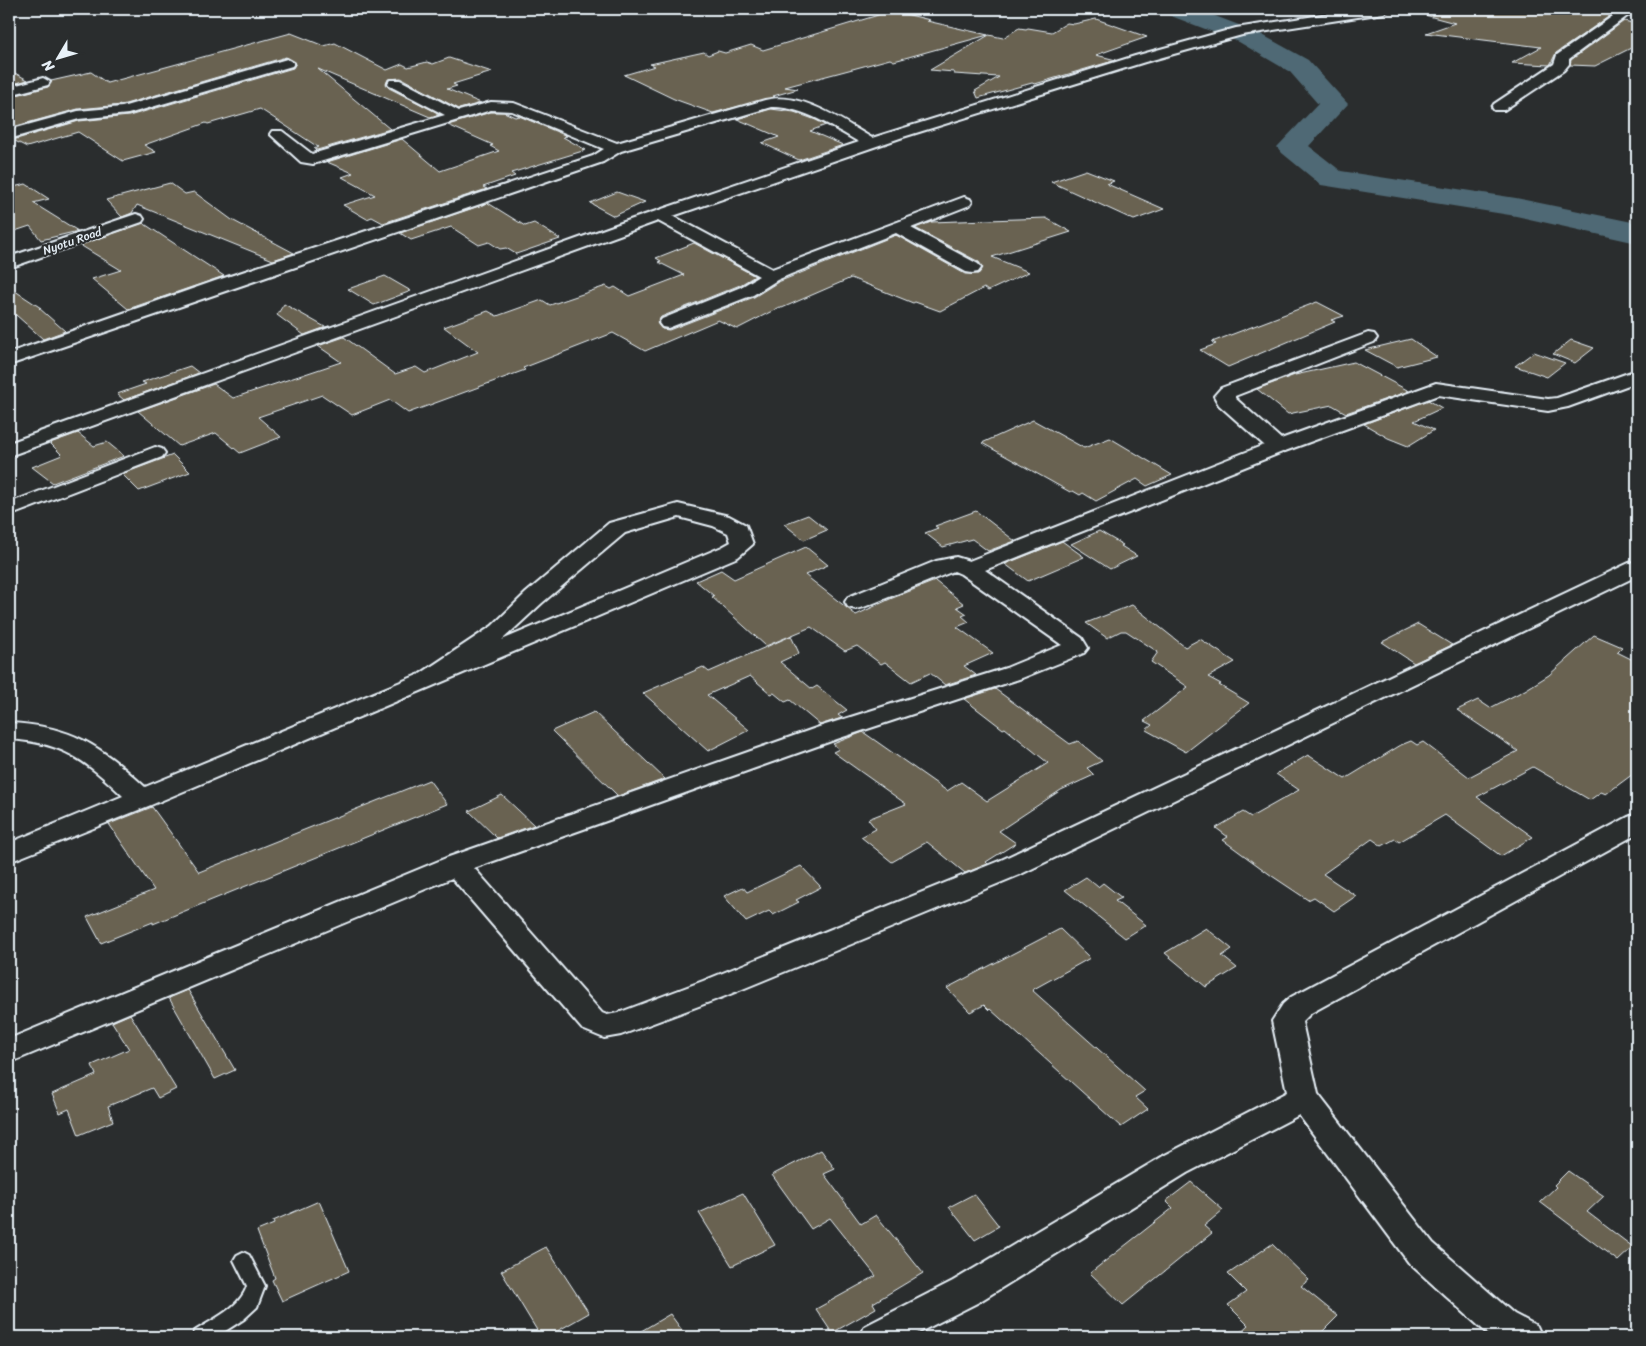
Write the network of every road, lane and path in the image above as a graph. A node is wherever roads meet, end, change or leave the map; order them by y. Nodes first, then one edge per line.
1 (1384, 9) edge
2 (1631, 9) edge
3 (287, 63) dead end
4 (43, 82) dead end
5 (395, 83) dead end
6 (9, 91) edge
7 (1499, 107) dead end
8 (457, 115) junction
9 (277, 134) dead end
10 (9, 135) edge
11 (872, 143) junction
12 (616, 148) junction
13 (964, 202) dead end
14 (660, 215) junction
15 (136, 219) dead end
16 (897, 227) junction
17 (9, 263) edge
18 (972, 268) dead end
19 (771, 276) junction
20 (668, 323) dead end
21 (1368, 338) dead end
22 (9, 359) edge
23 (1637, 376) edge
24 (1278, 447) junction
25 (9, 450) edge
26 (155, 453) dead end
27 (9, 510) edge
28 (1637, 568) edge
29 (969, 569) junction
30 (856, 602) dead end
31 (429, 680) junction
32 (9, 731) edge
33 (142, 799) junction
34 (1637, 823) edge
35 (9, 853) edge
36 (456, 865) junction
37 (9, 1051) edge
38 (1304, 1098) junction
39 (243, 1260) dead end
40 (202, 1337) edge
41 (877, 1337) edge
42 (1525, 1337) edge

1 - 11 street
2 - 7 street
3 - 10 street
4 - 6 street
5 - 8 street
8 - 9 street
8 - 12 street
11 - 12 street
11 - 14 street
12 - 22 street
13 - 16 street
14 - 19 street
14 - 25 street
15 - 17 street, Nyotu Road
16 - 18 street
16 - 19 street
19 - 20 street
21 - 24 street
23 - 24 street
24 - 29 street
26 - 27 street
28 - 36 street
29 - 30 street
29 - 36 street
31 - 31 street
31 - 33 street
32 - 33 street
33 - 35 street
34 - 38 street
36 - 37 street
38 - 41 street
38 - 42 street
39 - 40 lane

